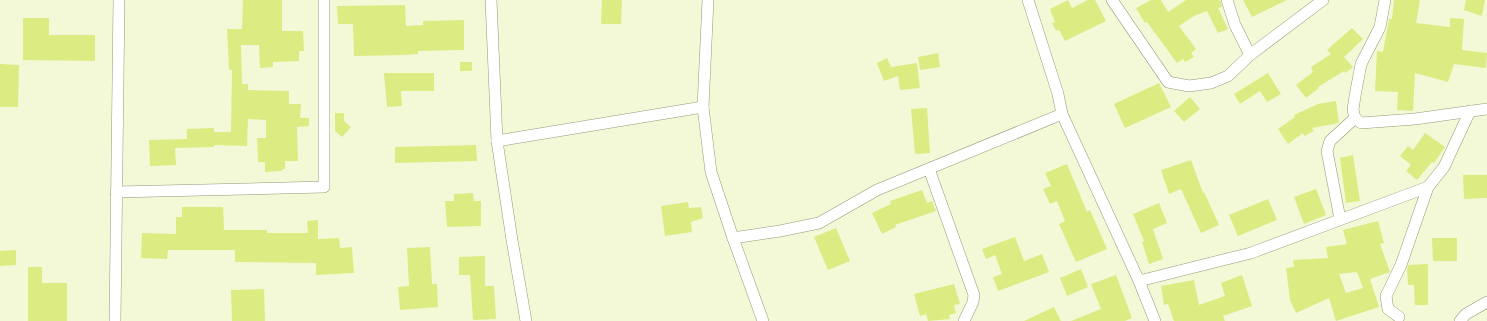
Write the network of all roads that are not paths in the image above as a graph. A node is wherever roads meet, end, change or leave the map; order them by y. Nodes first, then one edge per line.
1 (119, 0) edge
2 (324, 0) edge
3 (491, 0) edge
4 (708, 0) edge
5 (1028, 0) edge
6 (1112, 0) edge
7 (1227, 0) edge
8 (1323, 0) edge
9 (1384, 0) edge
10 (1250, 55) junction
11 (703, 106) junction
12 (1487, 109) edge
13 (1470, 111) junction
14 (1062, 114) junction
15 (1355, 118) junction
16 (497, 141) junction
17 (929, 169) junction
18 (1428, 187) junction
19 (116, 192) junction
20 (1340, 219) junction
21 (733, 238) junction
22 (1139, 281) junction
23 (1487, 302) edge
24 (1399, 317) dead end
25 (115, 321) edge
26 (526, 321) edge
27 (763, 321) edge
28 (964, 321) edge
29 (1155, 321) edge
30 (1460, 321) edge

1 - 19 street
2 - 19 street
3 - 16 street
4 - 11 street
5 - 14 street
6 - 10 street
7 - 10 street
8 - 10 street
9 - 15 street
11 - 16 street
11 - 21 street
12 - 13 street
13 - 15 street
13 - 18 street
14 - 17 street
14 - 22 street
15 - 20 street
16 - 26 street
17 - 21 street
17 - 28 street
18 - 20 street
18 - 24 street
19 - 25 street
20 - 22 street
21 - 27 street
22 - 29 street
23 - 30 street

